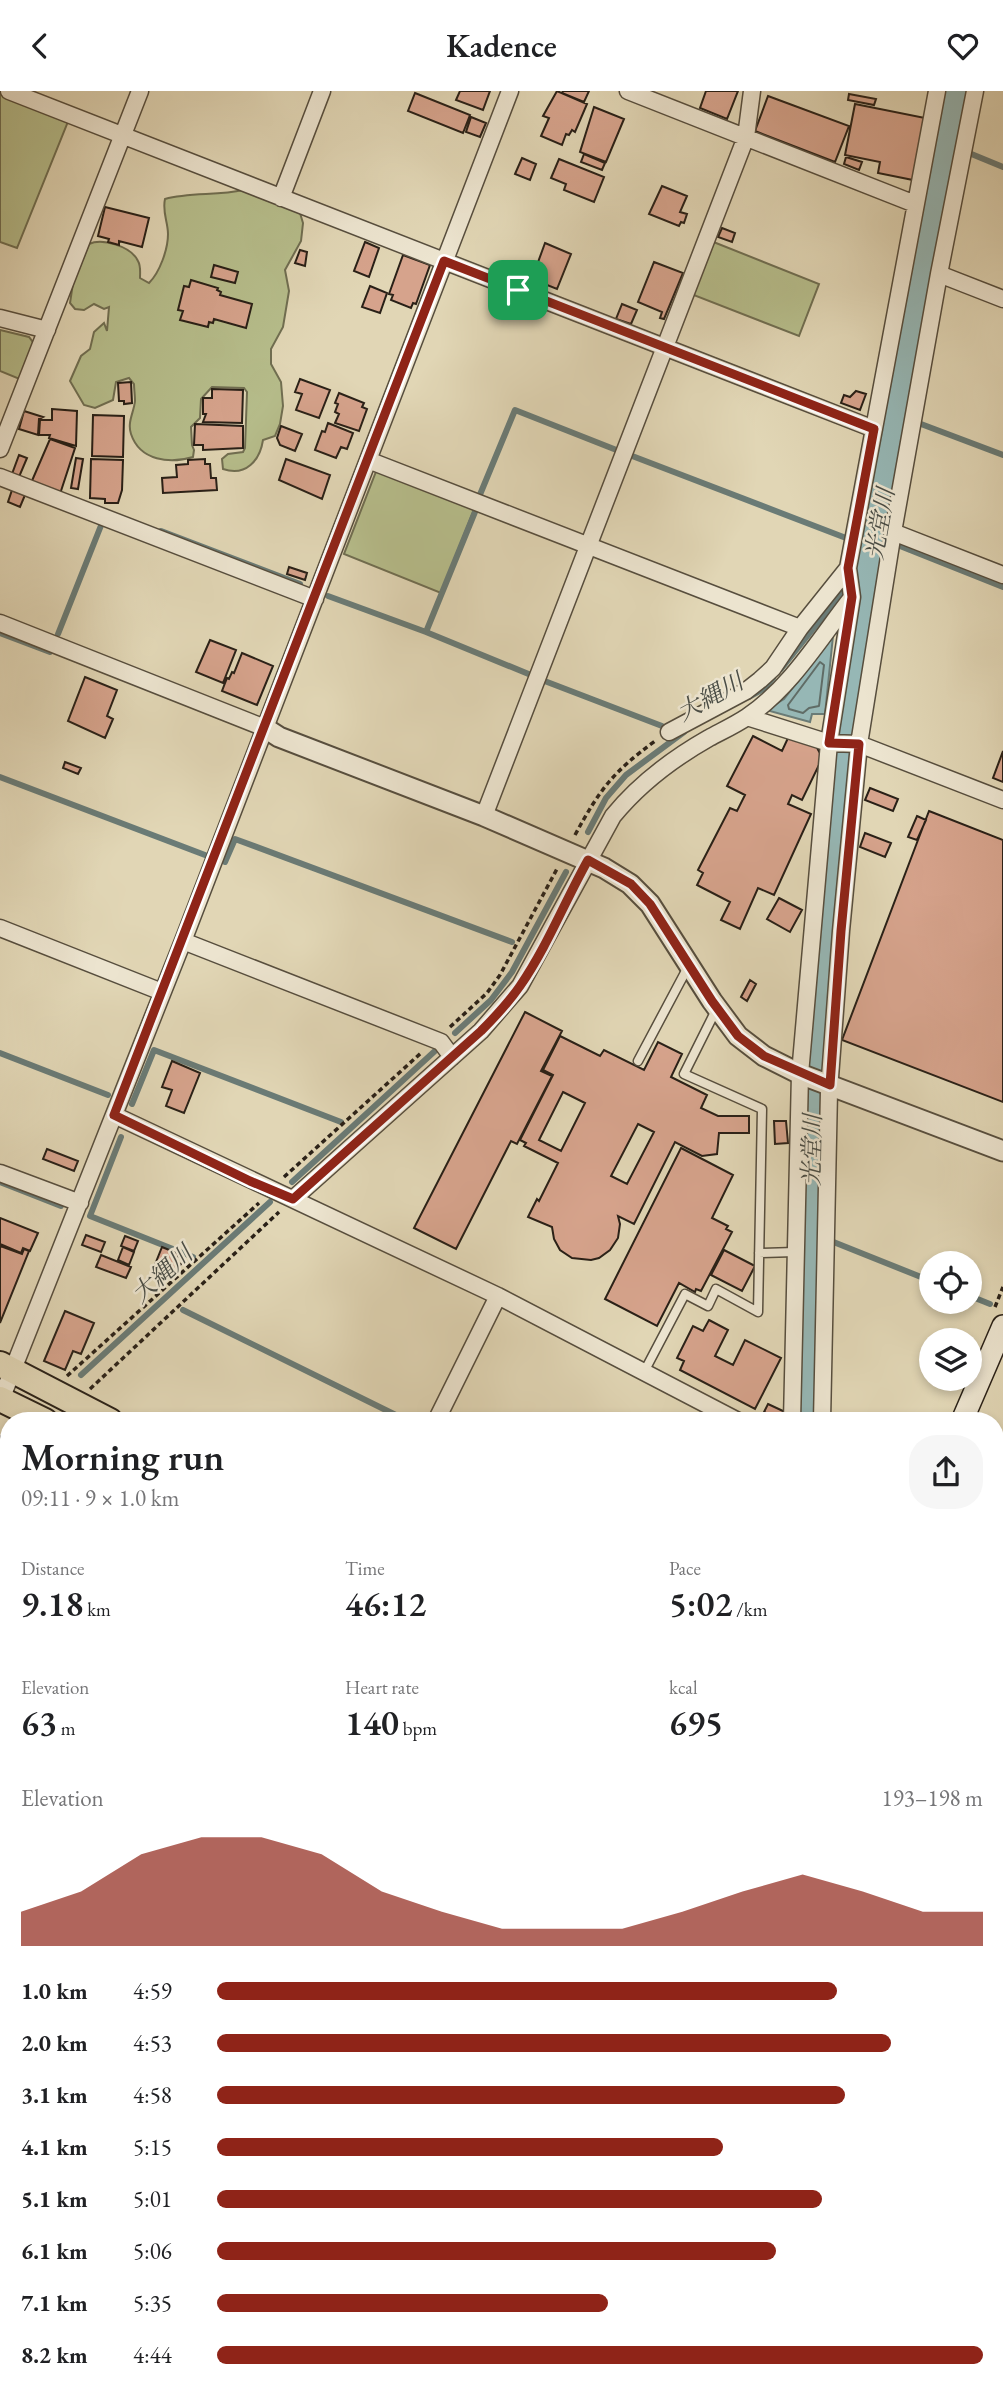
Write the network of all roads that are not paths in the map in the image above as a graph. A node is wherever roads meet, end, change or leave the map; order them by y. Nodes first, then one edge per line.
1 (9, 91) edge
2 (141, 91) edge
3 (323, 91) edge
4 (510, 91) edge
5 (628, 91) edge
6 (752, 91) edge
7 (937, 91) edge
8 (975, 91) edge
9 (123, 136) junction
10 (746, 137) junction
11 (281, 198) junction
12 (915, 204) junction
13 (444, 261) junction
14 (939, 274) junction
15 (1003, 299) edge
16 (0, 318) edge
17 (47, 330) junction
18 (665, 346) junction
19 (874, 429) junction
20 (0, 449) edge
21 (368, 460) junction
22 (0, 477) edge
23 (892, 532) junction
24 (588, 545) junction
25 (1003, 575) edge
26 (850, 582) junction
27 (315, 599) junction
28 (0, 624) edge
29 (800, 628) junction
30 (747, 717) junction
31 (265, 728) junction
32 (669, 732) road end
33 (831, 743) junction
34 (858, 744) junction
35 (1003, 800) edge
36 (484, 816) junction
37 (588, 860) junction
38 (0, 928) edge
39 (183, 941) junction
40 (690, 965) junction
41 (162, 992) junction
42 (717, 1007) junction
43 (452, 1057) junction
44 (638, 1061) dead end
45 (802, 1074) junction
46 (828, 1084) junction
47 (114, 1115) junction
48 (1003, 1151) edge
49 (0, 1173) edge
50 (293, 1199) junction
51 (80, 1203) junction
52 (796, 1252) junction
53 (759, 1253) junction
54 (498, 1296) junction
55 (1003, 1326) edge
56 (997, 1356) edge
57 (7, 1368) edge
58 (645, 1372) junction
59 (0, 1400) edge
60 (25, 1412) edge
61 (92, 1412) edge
62 (440, 1412) edge
63 (721, 1412) edge
64 (792, 1412) edge
65 (822, 1412) edge
66 (967, 1412) edge

1 - 9 street
2 - 9 street
3 - 11 street
4 - 13 street
5 - 10 street
6 - 10 street
7 - 12 street
8 - 14 street
9 - 11 street
9 - 17 street
10 - 12 street
10 - 18 street
11 - 13 street
12 - 19 street
13 - 18 street
13 - 21 street
14 - 15 street
14 - 23 street
16 - 17 street
17 - 20 street
18 - 19 street
18 - 24 street
19 - 26 street
21 - 24 street
21 - 27 street
22 - 27 street
23 - 25 street
23 - 34 street
24 - 29 street
24 - 36 street
26 - 29 street
26 - 30 street
26 - 33 street
27 - 31 street
28 - 31 street
29 - 32 street
30 - 33 street
30 - 37 street
31 - 36 street
31 - 39 street
33 - 34 street
33 - 45 street
34 - 35 street
34 - 46 street
36 - 37 street
37 - 40 street
37 - 43 street
38 - 41 street
39 - 41 street
39 - 43 street
40 - 42 street
40 - 44 lane
41 - 47 street
42 - 45 street
42 - 53 lane
43 - 50 street
45 - 46 street
45 - 52 street
46 - 48 street
46 - 65 street
47 - 50 street
47 - 51 street
49 - 51 street
50 - 54 street
51 - 57 street
52 - 53 lane
52 - 64 street
53 - 58 lane
54 - 58 street
54 - 62 street
55 - 56 main road
56 - 66 main road
57 - 59 street
57 - 61 main road
58 - 63 street
59 - 60 main road

